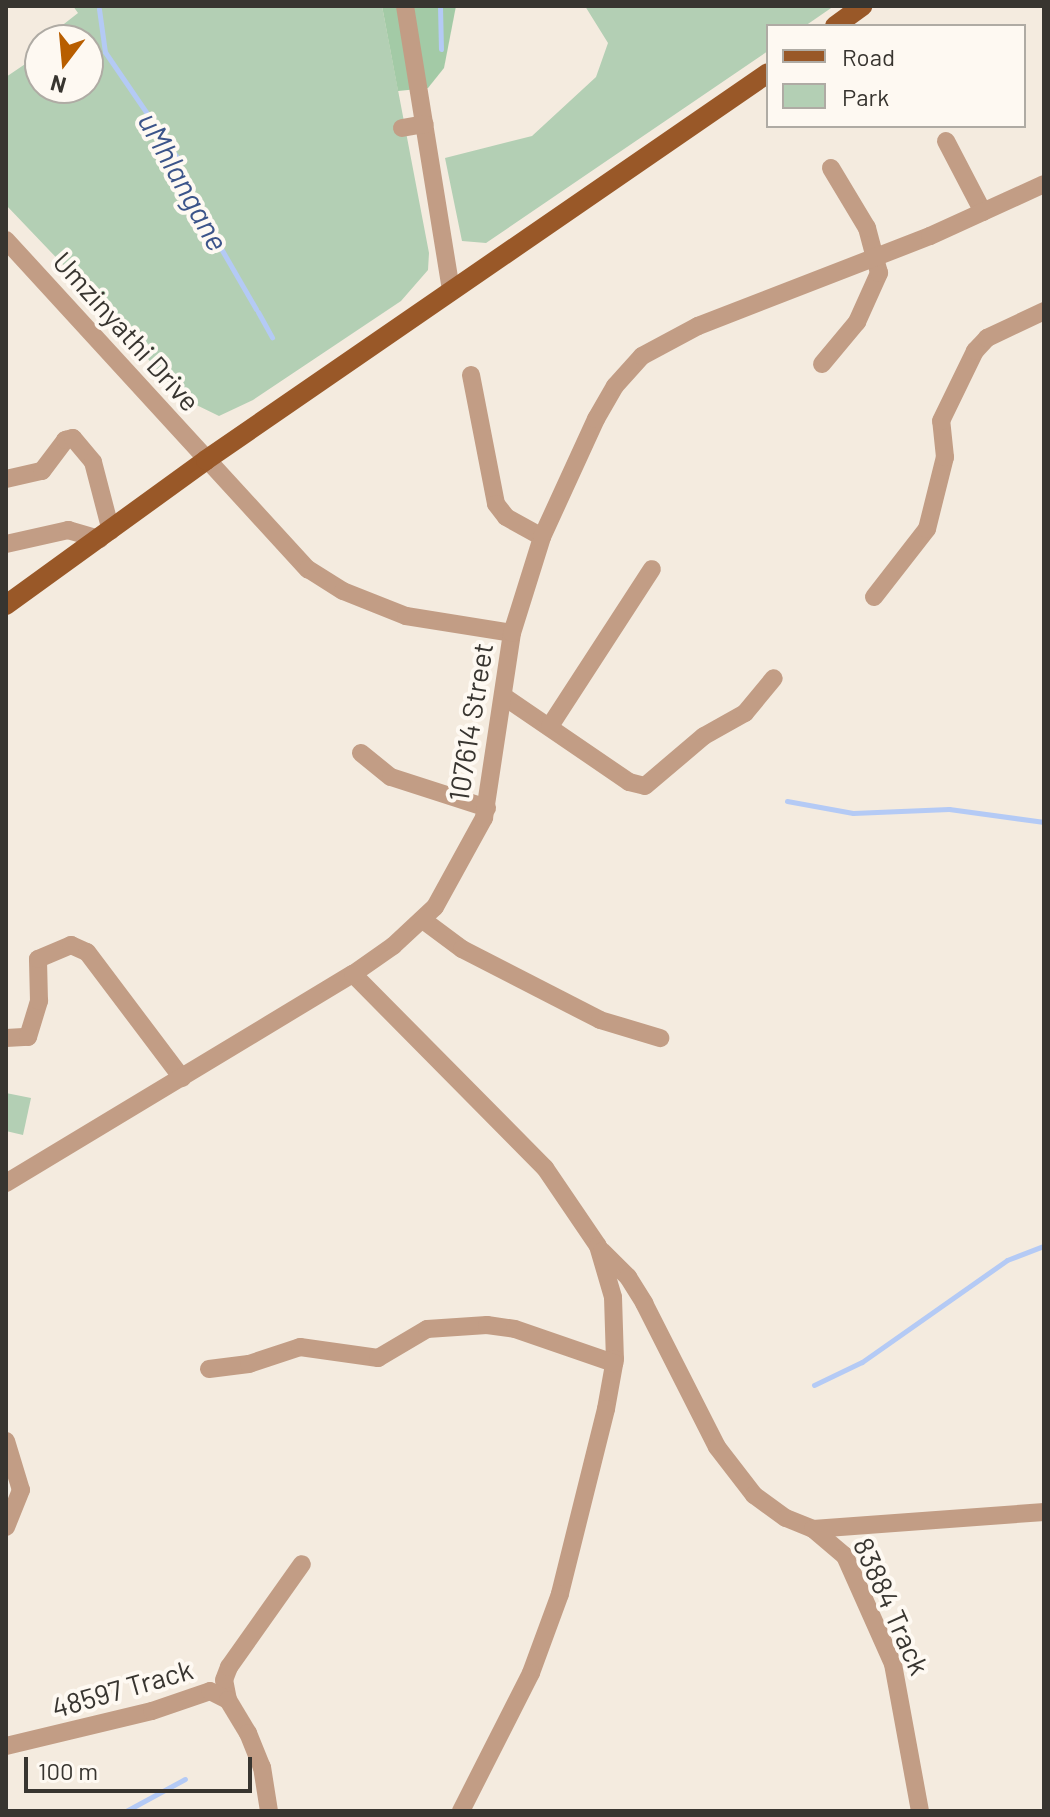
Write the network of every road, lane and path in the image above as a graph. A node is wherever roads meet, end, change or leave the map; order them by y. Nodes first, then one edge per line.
1 (405, 6) edge
2 (863, 6) edge
3 (838, 24) edge
4 (766, 74) edge
5 (425, 124) junction
6 (402, 128) dead end
7 (946, 141) dead end
8 (831, 168) dead end
9 (1044, 184) edge
10 (983, 212) junction
11 (6, 240) edge
12 (877, 257) junction
13 (451, 290) junction
14 (1044, 311) edge
15 (822, 364) dead end
16 (471, 375) dead end
17 (206, 460) junction
18 (6, 479) edge
19 (106, 535) junction
20 (542, 537) junction
21 (6, 544) edge
22 (652, 569) dead end
23 (874, 597) dead end
24 (6, 605) edge
25 (512, 633) junction
26 (774, 678) dead end
27 (506, 698) junction
28 (550, 726) junction
29 (361, 753) dead end
30 (487, 808) junction
31 (423, 920) junction
32 (353, 974) junction
33 (6, 1038) edge
34 (660, 1038) dead end
35 (182, 1078) junction
36 (6, 1183) edge
37 (598, 1246) junction
38 (614, 1363) junction
39 (209, 1369) dead end
40 (6, 1441) edge
41 (1044, 1512) edge
42 (6, 1527) edge
43 (813, 1529) junction
44 (302, 1564) dead end
45 (228, 1700) junction
46 (6, 1746) edge
47 (269, 1811) edge
48 (461, 1811) edge
49 (920, 1811) edge

1 - 5 street
2 - 3 main road
4 - 13 main road
5 - 6 street
5 - 13 street
7 - 10 street
8 - 12 street
9 - 10 street, 107614 Street
10 - 12 street, 107614 Street
11 - 17 street, Umzinyathi Drive
12 - 15 street
12 - 20 street, 107614 Street
13 - 17 main road
14 - 23 street
16 - 20 street
17 - 19 main road
17 - 25 street, Umzinyathi Drive
18 - 19 street
19 - 21 street
19 - 24 main road
20 - 25 street, 107614 Street
22 - 28 street
25 - 27 street, 107614 Street
26 - 28 street
27 - 28 street
27 - 30 street, 107614 Street
29 - 30 street
30 - 31 street, 107614 Street
31 - 32 street, 107614 Street
31 - 34 street
32 - 35 street, 107614 Street
32 - 37 street
33 - 35 street
35 - 36 street, 107614 Street
37 - 38 street
37 - 43 street, 83884 Track
38 - 39 street
38 - 48 street
40 - 42 street
41 - 43 street
43 - 49 street, 83884 Track
44 - 45 street
45 - 46 street, 48597 Track
45 - 47 street, 48597 Track

